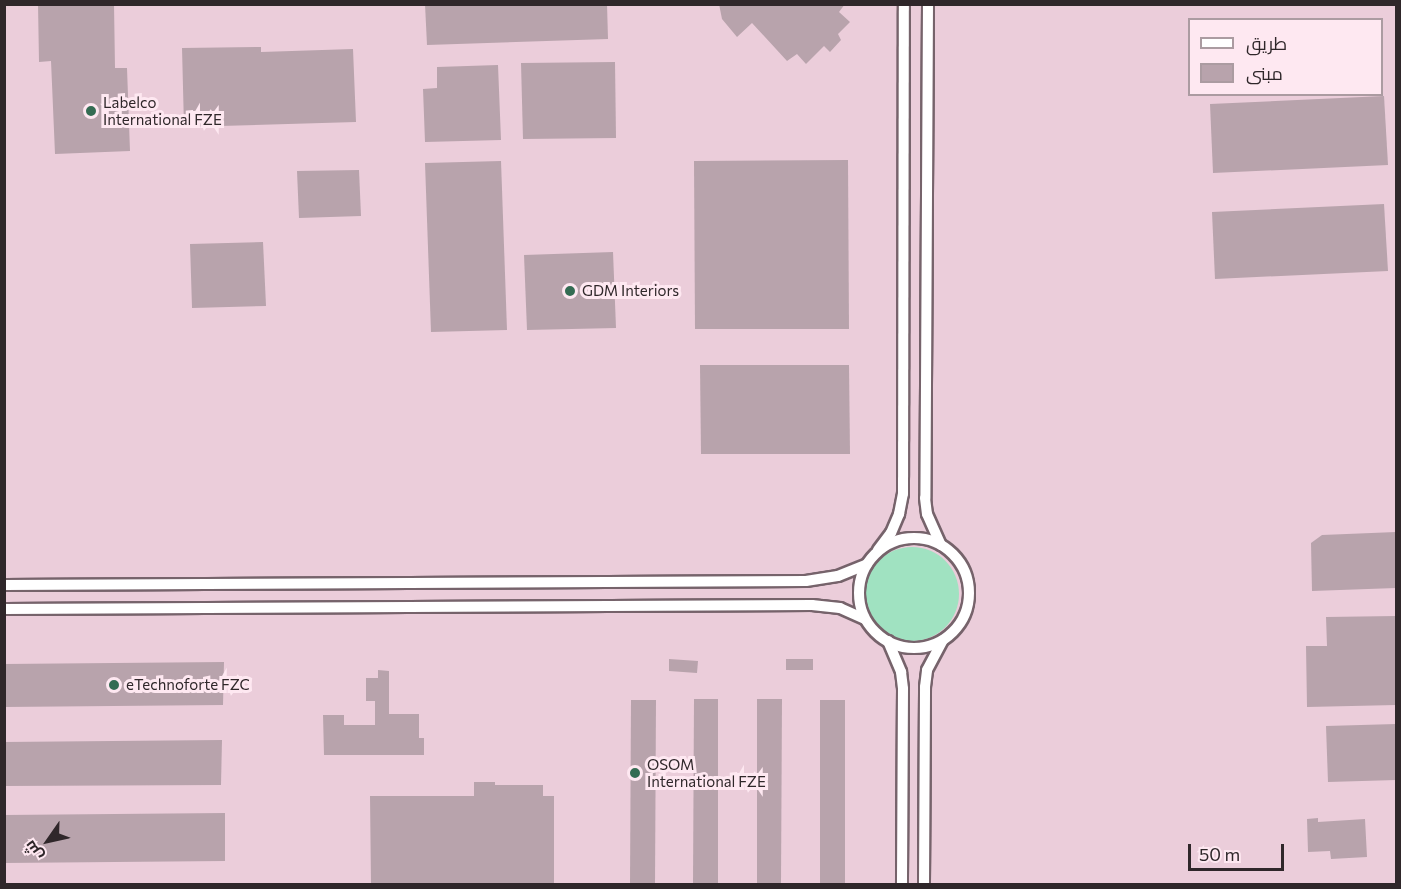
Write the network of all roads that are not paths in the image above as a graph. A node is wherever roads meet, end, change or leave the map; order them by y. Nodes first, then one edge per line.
1 (904, 4) edge
2 (928, 4) edge
3 (941, 545) junction
4 (878, 550) junction
5 (867, 564) junction
6 (4, 585) edge
7 (4, 609) edge
8 (866, 619) junction
9 (943, 640) junction
10 (888, 641) junction
11 (902, 885) edge
12 (924, 885) edge

1 - 4 street
2 - 3 street
3 - 4 street
3 - 9 street
4 - 5 street
5 - 6 street
5 - 8 street
7 - 8 street
8 - 10 street
9 - 10 street
9 - 12 street
10 - 11 street

